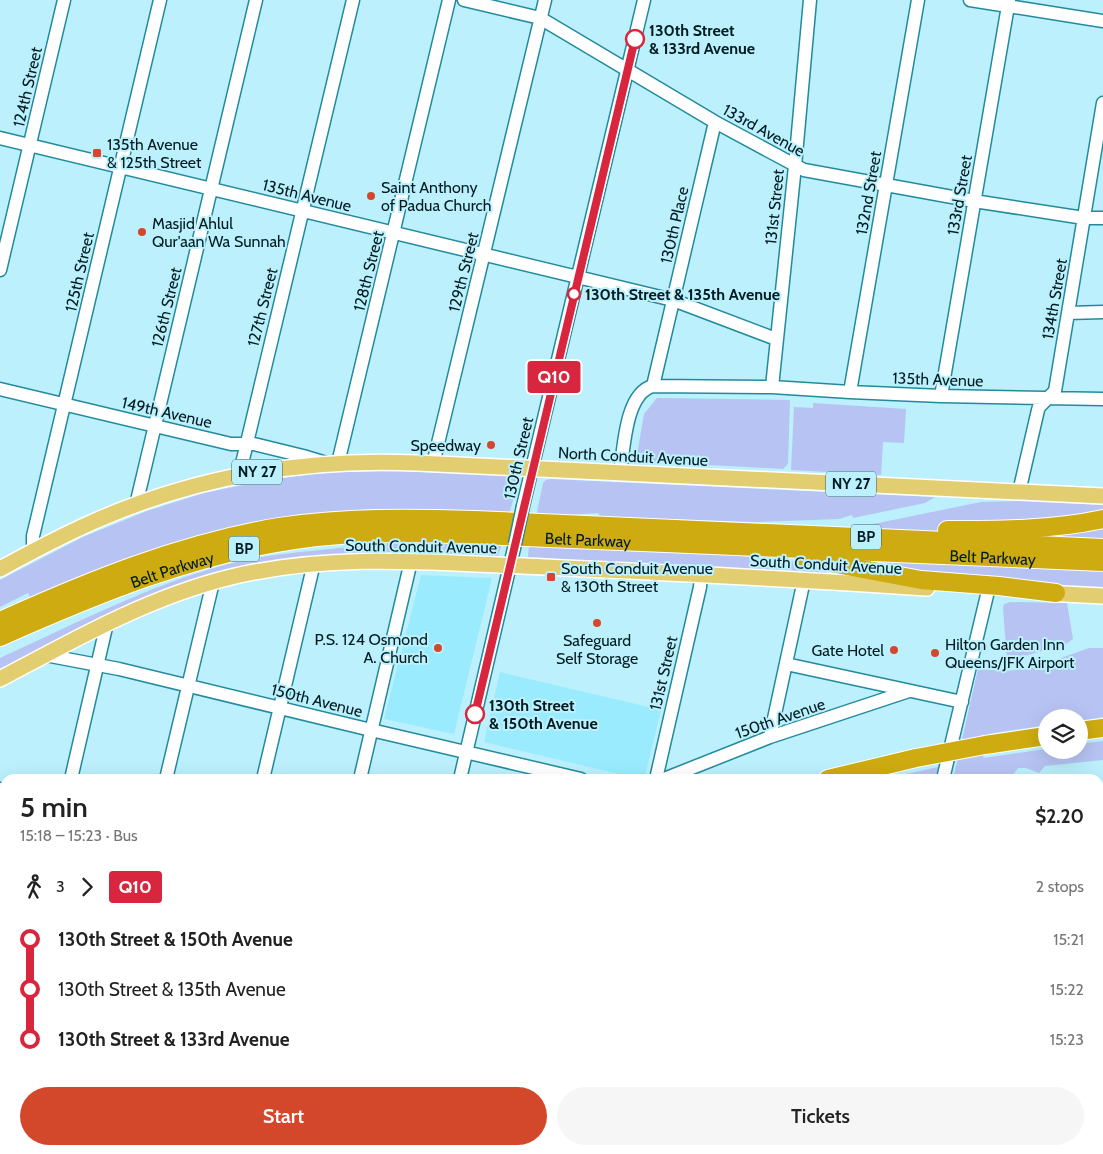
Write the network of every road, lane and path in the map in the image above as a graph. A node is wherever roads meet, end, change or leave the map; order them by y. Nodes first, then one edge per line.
1 (64, 0) edge
2 (160, 0) edge
3 (256, 0) edge
4 (352, 0) edge
5 (449, 0) edge
6 (464, 0) edge
7 (545, 0) edge
8 (644, 0) edge
9 (810, 0) edge
10 (918, 0) edge
11 (970, 0) edge
12 (1008, 3) edge
13 (540, 18) junction
14 (1103, 21) edge
15 (628, 70) junction
16 (1103, 103) edge
17 (715, 122) junction
18 (0, 138) edge
19 (29, 146) junction
20 (795, 166) junction
21 (120, 167) junction
22 (886, 186) junction
23 (212, 189) junction
24 (974, 201) junction
25 (302, 211) junction
26 (1084, 218) junction
27 (1103, 218) edge
28 (394, 233) junction
29 (484, 254) junction
30 (0, 270) edge
31 (579, 276) junction
32 (673, 300) junction
33 (1068, 312) junction
34 (1103, 312) edge
35 (776, 339) junction
36 (653, 386) junction
37 (772, 387) junction
38 (0, 389) edge
39 (850, 392) junction
40 (941, 396) junction
41 (1047, 398) junction
42 (1103, 399) edge
43 (64, 405) junction
44 (154, 426) junction
45 (246, 444) junction
46 (332, 463) junction
47 (433, 464) junction
48 (532, 469) junction
49 (620, 473) junction
50 (239, 476) junction
51 (1019, 492) junction
52 (1103, 496) edge
53 (136, 505) junction
54 (1103, 519) edge
55 (629, 527) junction
56 (735, 546) junction
57 (1103, 548) edge
58 (33, 551) junction
59 (411, 561) junction
60 (1103, 562) edge
61 (314, 563) junction
62 (510, 566) junction
63 (0, 568) edge
64 (701, 575) junction
65 (804, 580) junction
66 (213, 582) junction
67 (86, 584) junction
68 (988, 591) junction
69 (1056, 593) junction
70 (1103, 596) edge
71 (0, 611) edge
72 (0, 620) edge
73 (107, 623) junction
74 (0, 637) edge
75 (46, 655) junction
76 (786, 664) junction
77 (98, 666) junction
78 (0, 678) edge
79 (188, 685) junction
80 (909, 691) junction
81 (962, 702) junction
82 (280, 707) junction
83 (1103, 728) edge
84 (372, 730) junction
85 (1088, 730) edge
86 (1103, 736) edge
87 (770, 737) junction
88 (1088, 737) edge
89 (1038, 738) edge
90 (466, 752) junction
91 (72, 774) edge
92 (167, 774) edge
93 (264, 774) edge
94 (361, 774) edge
95 (461, 774) edge
96 (560, 774) edge
97 (657, 774) edge
98 (677, 774) edge
99 (849, 774) edge
100 (944, 774) edge

1 - 19 street, 124th Street
2 - 21 street, 125th Street
3 - 23 street, 126th Street
4 - 25 street, 127th Street
5 - 28 street, 128th Street
6 - 13 street, 133rd Avenue
7 - 13 street, 129th Street
8 - 15 street, 130th Street
9 - 20 street, 131st Street
10 - 22 street, 132nd Street
11 - 12 street
12 - 14 street
12 - 24 street, 133rd Street
13 - 15 street, 133rd Avenue
13 - 29 street, 129th Street
15 - 17 street, 133rd Avenue
15 - 31 street, 130th Street
16 - 26 street, 134th Street
17 - 20 street, 133rd Avenue
17 - 32 street, 130th Place
18 - 19 street, 135th Avenue
19 - 21 street, 135th Avenue
19 - 30 street, 124th Street
20 - 22 street, 133rd Avenue
20 - 35 street, 131st Street
21 - 23 street, 135th Avenue
21 - 43 street, 125th Street
22 - 24 street, 133rd Avenue
22 - 39 street, 132nd Street
23 - 25 street, 135th Avenue
23 - 44 street, 126th Street
24 - 26 street, 133rd Avenue
24 - 40 street, 133rd Street
25 - 28 street, 135th Avenue
25 - 45 street, 127th Street
26 - 27 street, 133rd Avenue
26 - 33 street, 134th Street
28 - 29 street, 135th Avenue
28 - 46 street, 128th Street
29 - 31 street, 135th Avenue
29 - 47 street, 129th Street
31 - 32 street, 135th Avenue
31 - 48 street, 130th Street
32 - 35 street, 135th Avenue
32 - 36 street, 130th Place
33 - 34 street
33 - 41 street, 134th Street
35 - 37 street, 131st Street
36 - 37 street, 135th Avenue
36 - 49 street
37 - 39 street, 135th Avenue
38 - 43 street, 149th Avenue
39 - 40 street, 135th Avenue
40 - 41 street, 135th Avenue
41 - 42 street, 135th Avenue
41 - 51 street, 134th Street
43 - 44 street, 149th Avenue
43 - 58 street, 125th Street
44 - 45 street, 149th Avenue
44 - 53 street, 126th Street
45 - 46 street, 149th Avenue
45 - 50 street, 127th Street
46 - 47 main road, North Conduit Avenue / NY 27
46 - 50 main road, North Conduit Avenue / NY 27
47 - 48 main road, North Conduit Avenue / NY 27
48 - 49 main road, North Conduit Avenue / NY 27
48 - 62 street, 130th Street, bridge
49 - 51 main road, North Conduit Avenue / NY 27
50 - 53 main road, North Conduit Avenue / NY 27
51 - 52 main road, North Conduit Avenue / NY 27
53 - 58 main road, North Conduit Avenue / NY 27
54 - 55 highway
55 - 57 highway, Belt Parkway / BP
55 - 67 highway, Belt Parkway / BP
56 - 60 highway, Belt Parkway / BP
56 - 69 highway
56 - 74 highway, Belt Parkway / BP
58 - 63 main road, North Conduit Avenue / NY 27
59 - 61 main road, South Conduit Avenue
59 - 62 main road, South Conduit Avenue
59 - 84 street
61 - 66 main road, South Conduit Avenue
61 - 82 street
62 - 64 main road, South Conduit Avenue
62 - 90 street, 130th Street
64 - 65 main road, South Conduit Avenue
64 - 97 street, 131st Street
65 - 68 main road, South Conduit Avenue
65 - 76 street
66 - 73 main road, South Conduit Avenue
66 - 79 street
67 - 71 highway
67 - 72 highway, Belt Parkway / BP
68 - 69 main road, South Conduit Avenue
68 - 81 street
69 - 70 main road, South Conduit Avenue
73 - 75 main road, South Conduit Avenue
73 - 77 street
75 - 77 street, 150th Avenue
75 - 78 main road, South Conduit Avenue
76 - 80 street
76 - 87 street
77 - 79 street, 150th Avenue
77 - 91 street
79 - 82 street, 150th Avenue
79 - 92 street
80 - 81 street
80 - 87 street, 150th Avenue
81 - 100 street
82 - 84 street, 150th Avenue
82 - 93 street
83 - 85 highway
84 - 90 street, 150th Avenue
84 - 94 street
86 - 88 highway
87 - 98 street, 150th Avenue
89 - 99 highway, bridge
90 - 95 street, 130th Street
90 - 96 street, 150th Avenue

